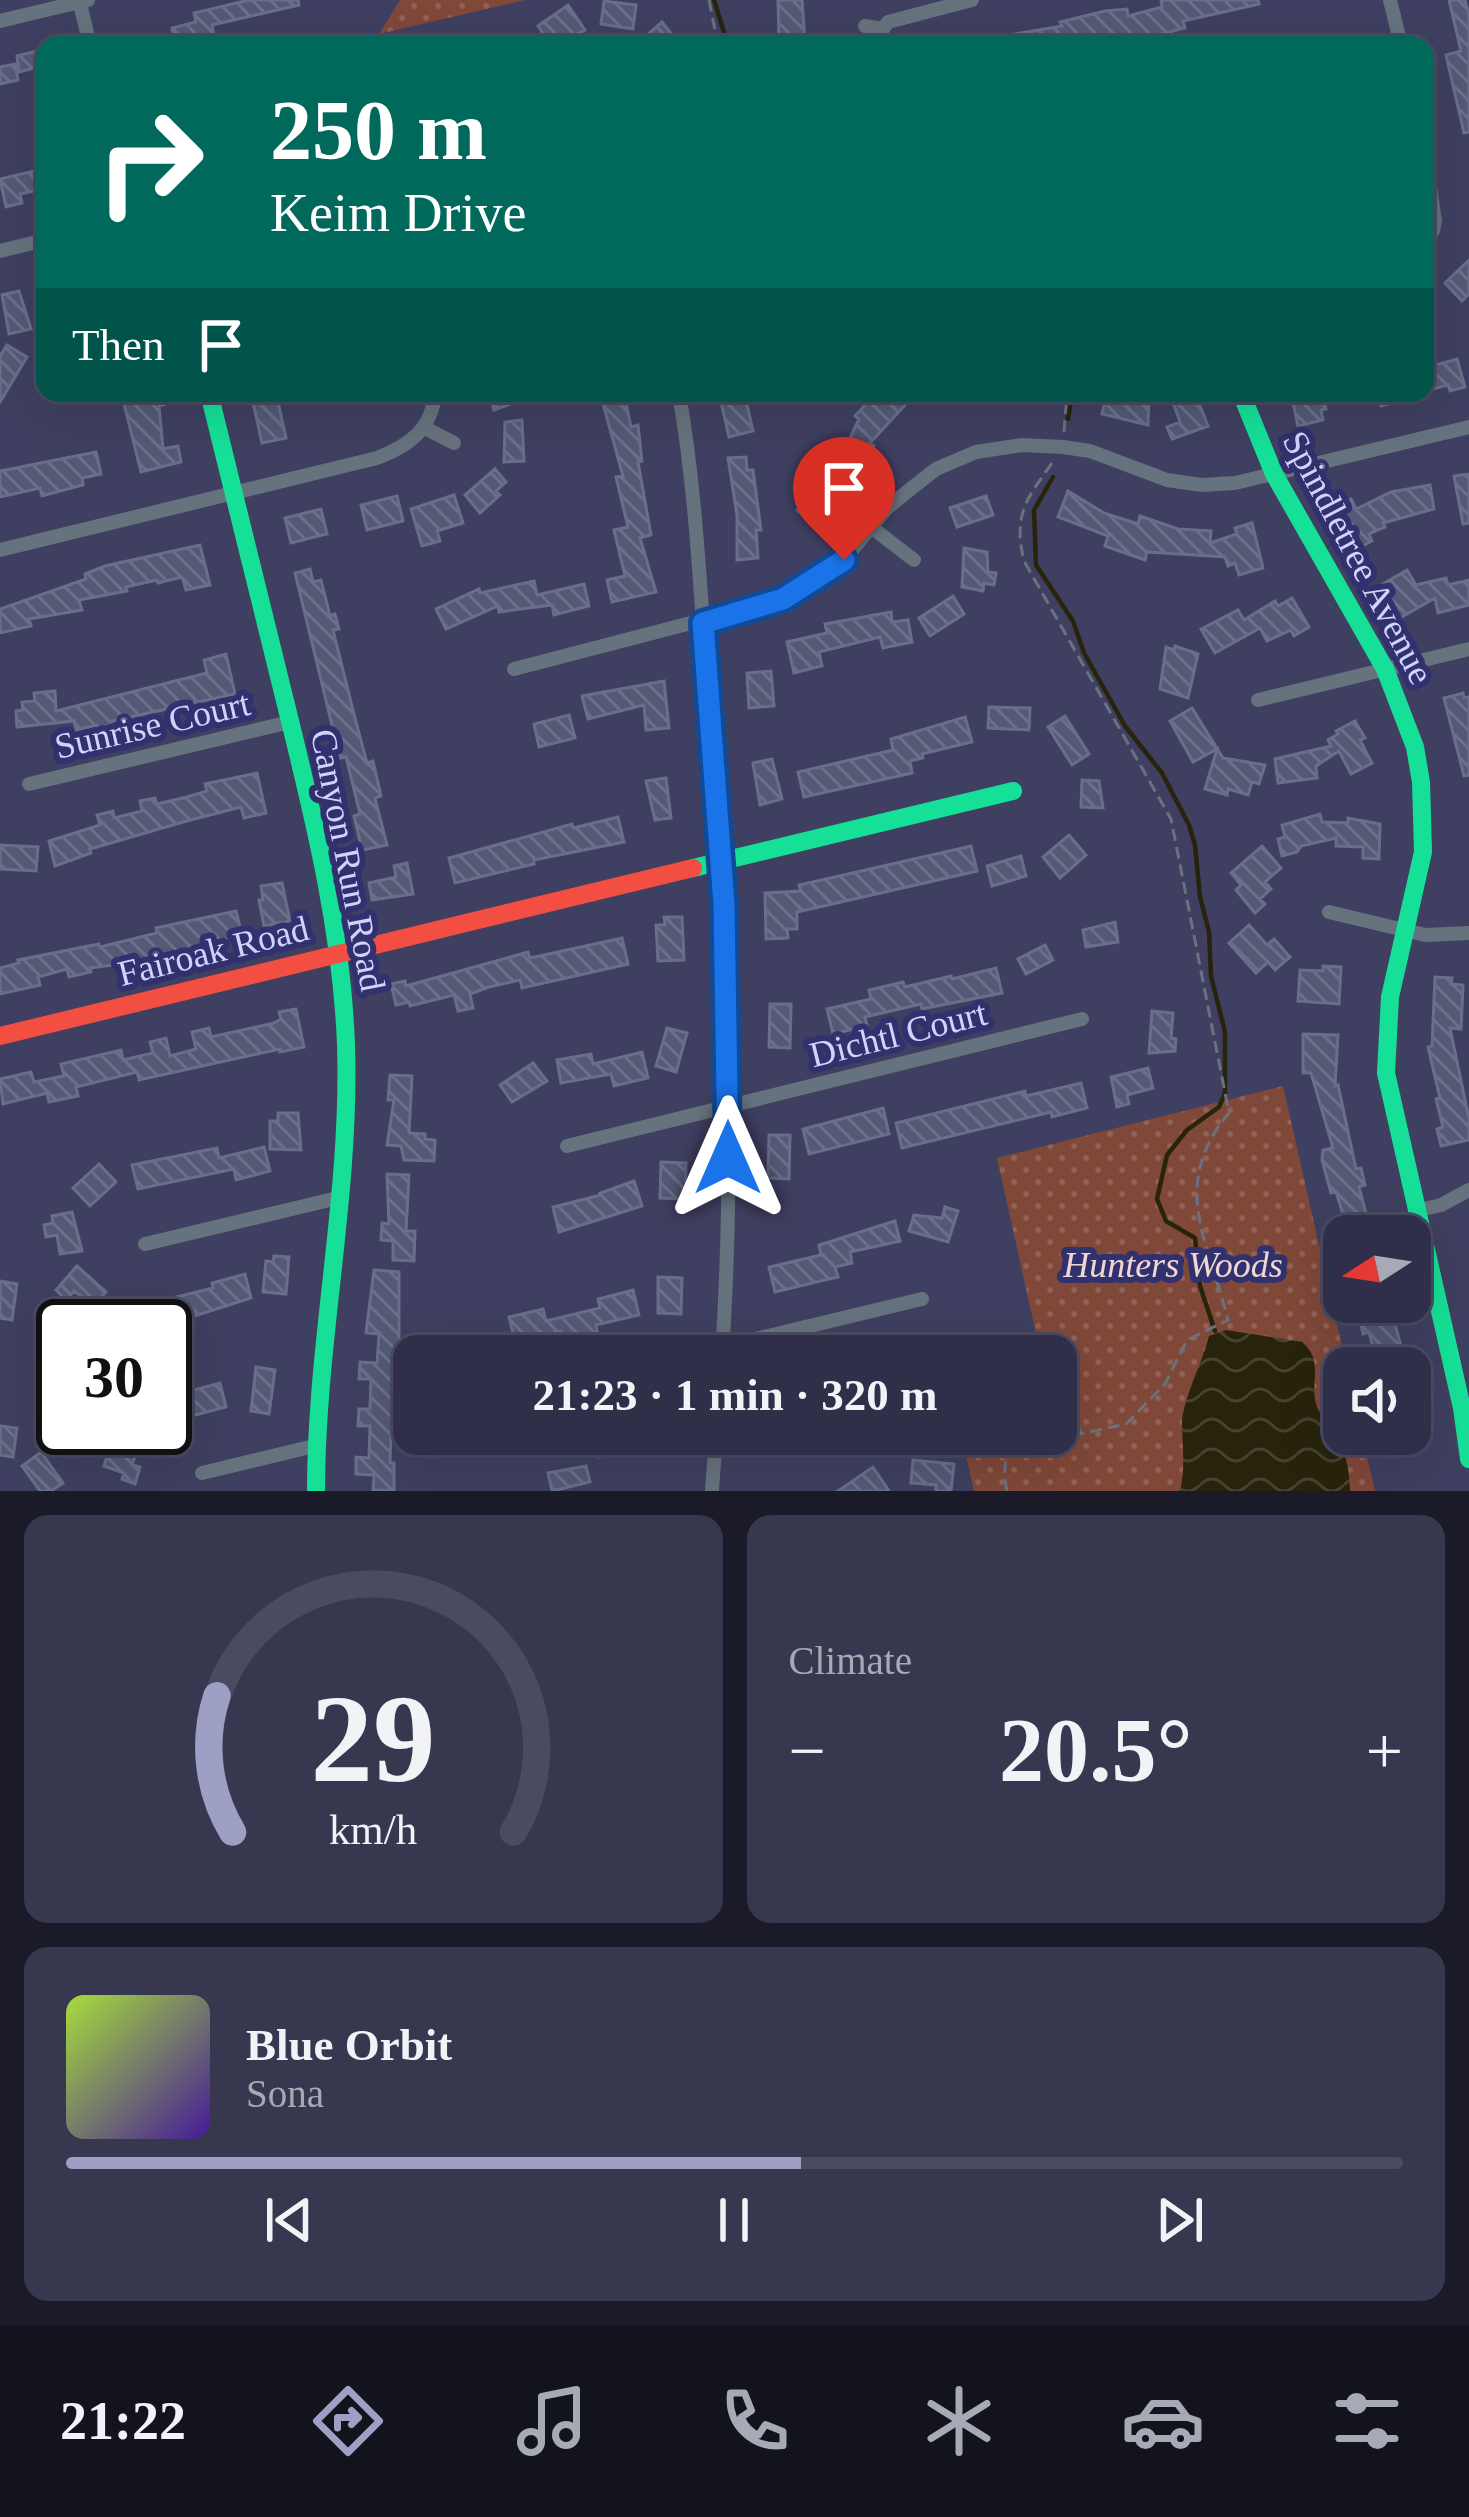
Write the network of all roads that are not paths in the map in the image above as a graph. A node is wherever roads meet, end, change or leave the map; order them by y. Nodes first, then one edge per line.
1 (972, 0) edge
2 (1390, 0) edge
3 (82, 1) edge
4 (0, 22) edge
5 (866, 26) dead end
6 (88, 36) edge
7 (881, 36) edge
8 (883, 36) edge
9 (1399, 36) edge
10 (36, 242) edge
11 (0, 251) edge
12 (211, 402) edge
13 (432, 402) edge
14 (680, 402) edge
15 (1245, 402) edge
16 (1469, 427) edge
17 (424, 428) junction
18 (454, 443) dead end
19 (1274, 474) junction
20 (234, 493) junction
21 (871, 527) junction
22 (0, 550) edge
23 (914, 560) dead end
24 (703, 623) junction
25 (1469, 649) edge
26 (514, 669) dead end
27 (1385, 669) junction
28 (1258, 700) dead end
29 (290, 722) junction
30 (29, 784) dead end
31 (1012, 791) dead end
32 (721, 861) junction
33 (1329, 912) dead end
34 (1406, 932) junction
35 (1469, 934) edge
36 (339, 953) junction
37 (1082, 1019) dead end
38 (0, 1036) edge
39 (728, 1106) junction
40 (567, 1146) dead end
41 (1469, 1190) edge
42 (342, 1197) junction
43 (1415, 1211) junction
44 (145, 1244) dead end
45 (922, 1299) dead end
46 (722, 1335) edge
47 (786, 1335) edge
48 (1466, 1408) edge
49 (314, 1446) junction
50 (1468, 1446) edge
51 (715, 1455) edge
52 (202, 1472) dead end
53 (316, 1491) edge
54 (712, 1491) edge

1 - 8 street
2 - 9 street
3 - 4 street
3 - 6 street
5 - 7 street
10 - 11 street
12 - 20 street, Canyon Run Road
13 - 17 street
14 - 24 street
15 - 19 street, Spindletree Avenue
16 - 19 street
17 - 18 street
17 - 20 street
19 - 21 street
19 - 27 street, Spindletree Avenue
20 - 22 street
20 - 29 street, Canyon Run Road
21 - 23 street
21 - 24 street
24 - 26 street
24 - 32 street
25 - 27 street
27 - 28 street
27 - 34 street, Spindletree Avenue
29 - 30 street, Sunrise Court
29 - 36 street, Canyon Run Road
31 - 32 street, Fairoak Road
32 - 36 street, Fairoak Road
32 - 39 street
33 - 34 street
34 - 35 street
34 - 43 street, Spindletree Avenue
36 - 38 street, Fairoak Road
36 - 42 street, Canyon Run Road
37 - 39 street, Dichtl Court
39 - 40 street, Dichtl Court
39 - 46 street
41 - 43 street
42 - 44 street
42 - 49 street, Canyon Run Road
43 - 48 street, Spindletree Avenue
45 - 47 street
48 - 50 street, Spindletree Avenue
49 - 52 street
49 - 53 street, Canyon Run Road
51 - 54 street

